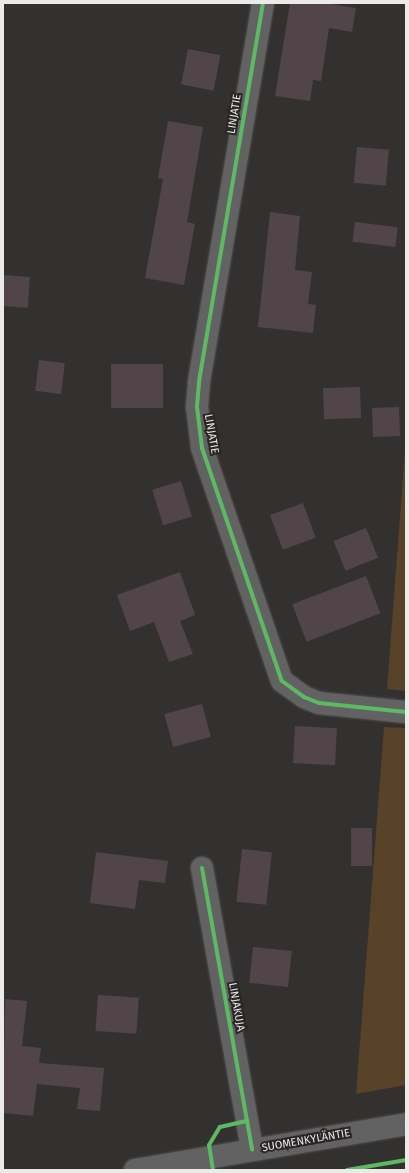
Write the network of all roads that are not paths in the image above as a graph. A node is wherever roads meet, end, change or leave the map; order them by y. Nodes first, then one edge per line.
1 (263, 3) edge
2 (406, 712) edge
3 (202, 868) dead end
4 (406, 1124) edge
5 (252, 1150) junction
6 (179, 1166) edge
7 (135, 1170) edge

1 - 2 street, LINJATIE
3 - 5 street, LINJAKUJA
4 - 5 street, SUOMENKYLÄNTIE
5 - 6 street, SUOMENKYLÄNTIE
6 - 7 street, SUOMENKYLÄNTIE

